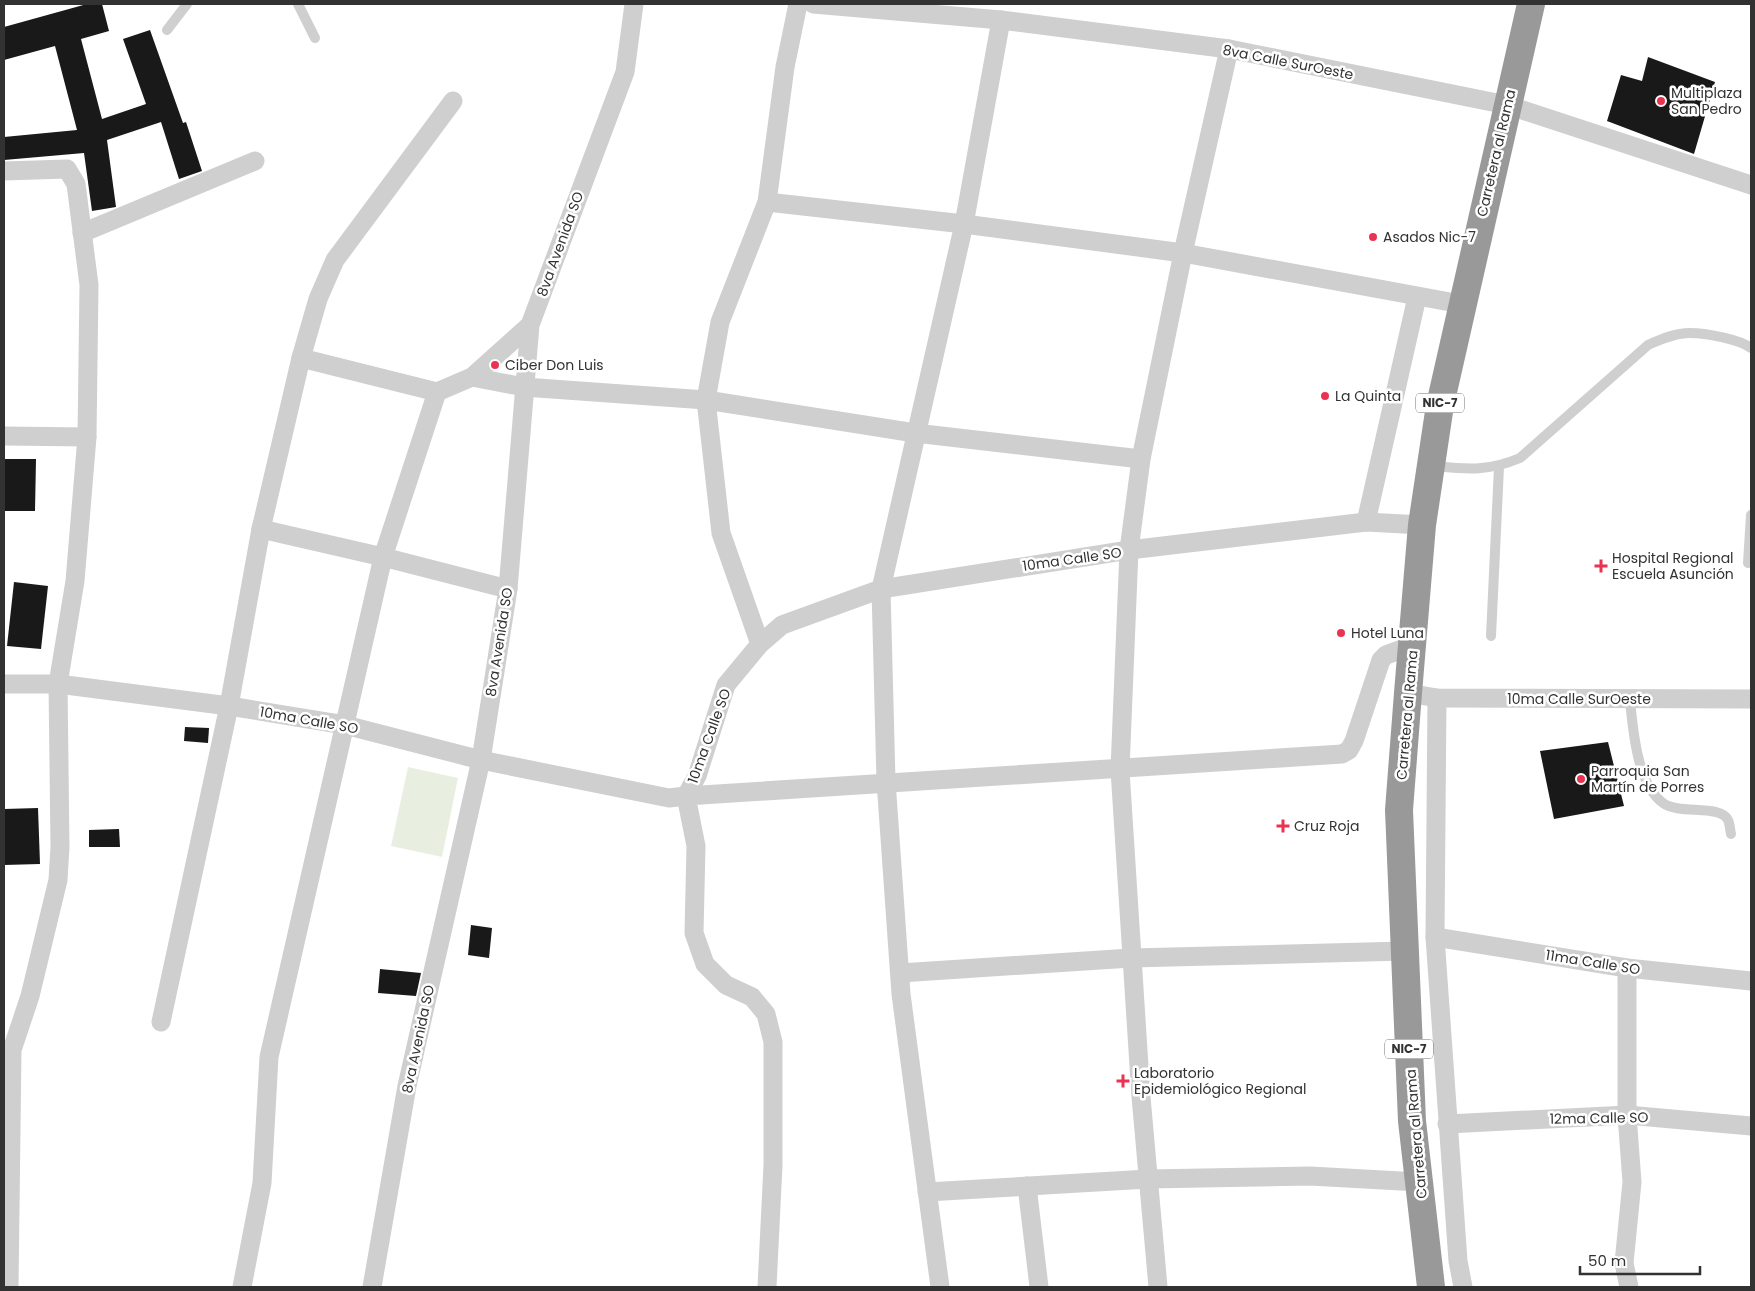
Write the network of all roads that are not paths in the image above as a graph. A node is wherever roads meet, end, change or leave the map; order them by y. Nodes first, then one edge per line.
1 (187, 4) edge
2 (298, 4) edge
3 (634, 4) edge
4 (798, 4) edge
5 (813, 4) edge
6 (1531, 4) edge
7 (1001, 20) junction
8 (167, 30) dead end
9 (315, 38) dead end
10 (1229, 49) junction
11 (453, 102) dead end
12 (1507, 105) junction
13 (255, 162) dead end
14 (4, 171) edge
15 (1751, 185) edge
16 (767, 202) junction
17 (964, 224) junction
18 (82, 233) junction
19 (1182, 253) junction
20 (1417, 297) junction
21 (1461, 304) junction
22 (530, 325) junction
23 (1751, 348) edge
24 (301, 358) junction
25 (472, 377) junction
26 (524, 387) junction
27 (437, 392) junction
28 (706, 400) junction
29 (915, 433) junction
30 (4, 436) edge
31 (87, 436) junction
32 (1140, 459) junction
33 (1431, 466) junction
34 (1499, 467) junction
35 (1751, 515) edge
36 (1366, 522) junction
37 (1422, 525) junction
38 (261, 529) junction
39 (1129, 550) junction
40 (383, 557) junction
41 (1748, 563) dead end
42 (508, 589) junction
43 (881, 589) junction
44 (1492, 636) dead end
45 (760, 644) junction
46 (1413, 645) junction
47 (4, 684) edge
48 (58, 684) junction
49 (1408, 693) junction
50 (1437, 698) junction
51 (1751, 699) edge
52 (1630, 700) junction
53 (229, 706) junction
54 (345, 725) junction
55 (481, 760) junction
56 (1120, 770) junction
57 (886, 781) junction
58 (686, 796) junction
59 (1732, 834) dead end
60 (1435, 937) junction
61 (1405, 951) junction
62 (1131, 958) junction
63 (1627, 968) junction
64 (900, 973) junction
65 (1751, 981) edge
66 (161, 1022) dead end
67 (11, 1030) edge
68 (1626, 1115) junction
69 (1447, 1124) junction
70 (1751, 1126) edge
71 (1148, 1179) junction
72 (1419, 1182) junction
73 (1027, 1186) junction
74 (928, 1192) junction
75 (8, 1287) edge
76 (242, 1287) edge
77 (372, 1287) edge
78 (767, 1287) edge
79 (940, 1287) edge
80 (1039, 1287) edge
81 (1158, 1287) edge
82 (1431, 1287) edge
83 (1463, 1287) edge
84 (1629, 1287) edge

1 - 8 lane
2 - 9 lane
3 - 22 street, 8va Avenida SO
4 - 16 street
5 - 7 street, 8va Calle SurOeste
6 - 12 highway, Carretera al Rama / NIC-7
7 - 10 street, 8va Calle SurOeste
7 - 17 street
10 - 12 street, 8va Calle SurOeste
10 - 19 street
11 - 24 street
12 - 15 street, 8va Calle SurOeste
12 - 21 highway, Carretera al Rama / NIC-7
13 - 18 street
14 - 18 street
16 - 17 street
16 - 28 street
17 - 19 street
17 - 29 street
18 - 31 street
19 - 20 street
19 - 32 street
20 - 21 street
20 - 36 street
21 - 33 highway, Carretera al Rama / NIC-7
22 - 25 street
22 - 26 street, 8va Avenida SO
23 - 34 lane
24 - 27 street
24 - 38 street
25 - 26 street
25 - 27 street
26 - 28 street
26 - 42 street, 8va Avenida SO
27 - 40 street
28 - 29 street
28 - 45 street
29 - 32 street
29 - 43 street
30 - 31 street
31 - 48 street
32 - 39 street
33 - 34 lane
33 - 37 highway, Carretera al Rama / NIC-7
34 - 44 lane
35 - 41 lane
36 - 37 street, 10ma Calle SO
36 - 39 street, 10ma Calle SO
37 - 46 highway, Carretera al Rama / NIC-7
38 - 40 street
38 - 53 street
39 - 43 street, 10ma Calle SO
39 - 56 street
40 - 42 street
40 - 54 street
42 - 55 street, 8va Avenida SO
43 - 45 street, 10ma Calle SO
43 - 57 street
45 - 58 street, 10ma Calle SO
46 - 49 highway, Carretera al Rama / NIC-7
46 - 56 street
47 - 48 street, 10ma Calle SO
48 - 53 street, 10ma Calle SO
48 - 67 street
49 - 50 street, 10ma Calle SurOeste
49 - 61 highway, Carretera al Rama / NIC-7
50 - 52 street, 10ma Calle SurOeste
50 - 60 street
51 - 52 street, 10ma Calle SurOeste
52 - 59 lane
53 - 54 street, 10ma Calle SO
53 - 66 street
54 - 55 street, 10ma Calle SO
54 - 76 street
55 - 58 street, 10ma Calle SO
55 - 77 street, 8va Avenida SO
56 - 57 street
56 - 62 street
57 - 58 street
57 - 64 street
58 - 78 street
60 - 63 street, 11ma Calle SO
60 - 69 street
61 - 62 street
61 - 72 highway, Carretera al Rama / NIC-7
62 - 64 street
62 - 71 street
63 - 65 street, 11ma Calle SO
63 - 68 street
64 - 74 street
67 - 75 street
68 - 69 street, 12ma Calle SO
68 - 70 street, 12ma Calle SO
68 - 84 street
69 - 83 street
71 - 72 street
71 - 73 street
71 - 81 street
72 - 82 highway, Carretera al Rama / NIC-7
73 - 74 street
73 - 80 street
74 - 79 street

